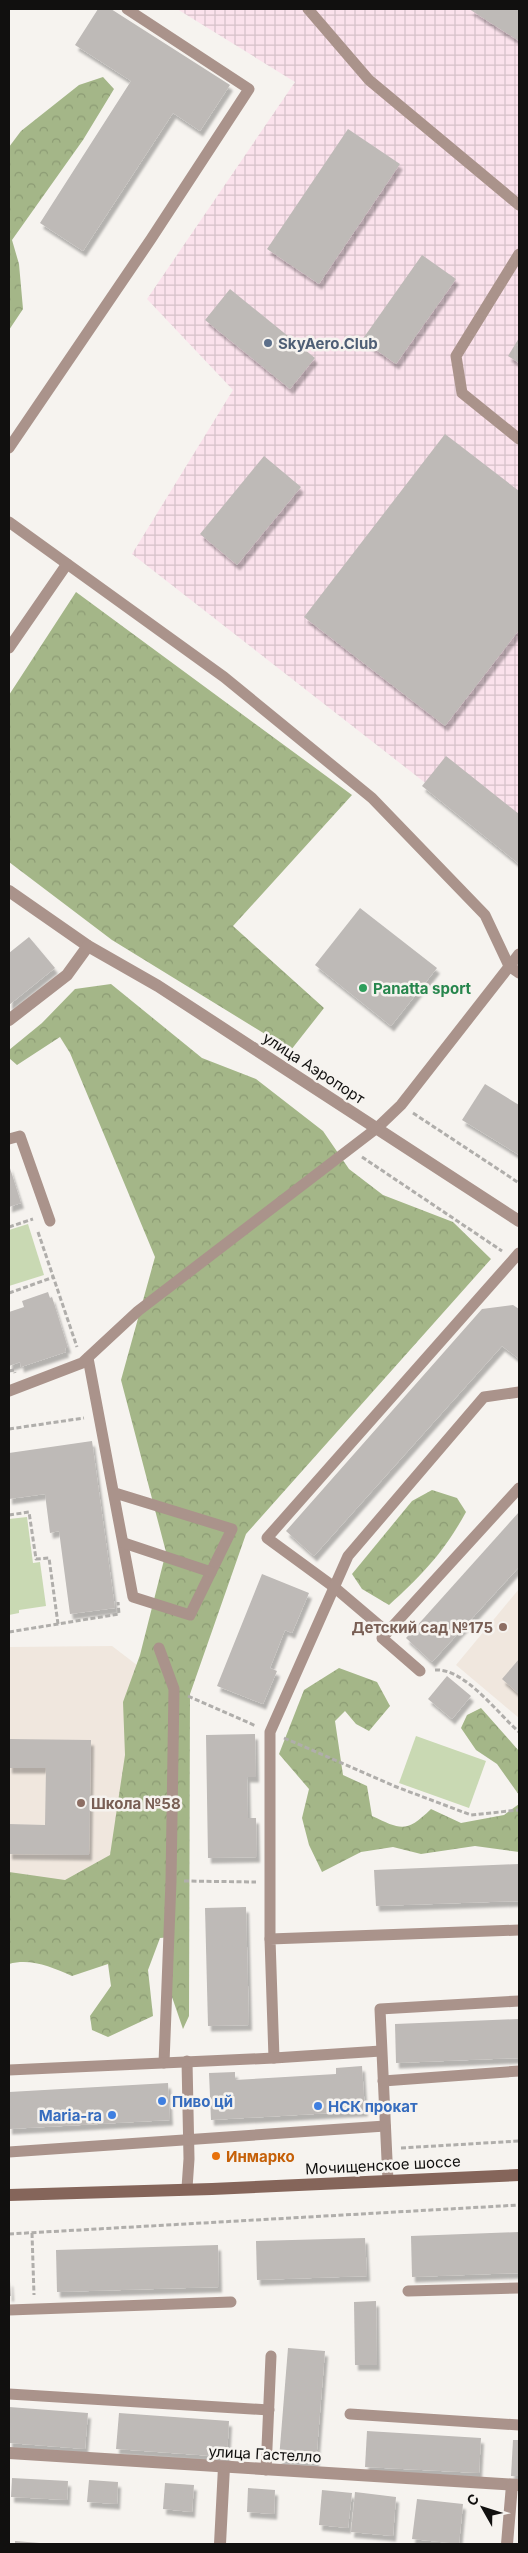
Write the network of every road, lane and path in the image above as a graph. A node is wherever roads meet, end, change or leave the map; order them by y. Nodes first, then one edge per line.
1 (127, 9) edge
2 (308, 9) edge
3 (519, 205) edge
4 (519, 254) edge
5 (519, 439) edge
6 (9, 448) edge
7 (9, 522) edge
8 (67, 564) junction
9 (9, 648) edge
10 (9, 891) edge
11 (88, 946) junction
12 (519, 954) edge
13 (509, 966) junction
14 (519, 973) edge
15 (9, 1020) edge
16 (401, 1105) junction
17 (376, 1128) junction
18 (10, 1136) edge
19 (350, 1149) junction
20 (519, 1182) edge
21 (31, 1209) dead end
22 (34, 1218) junction
23 (519, 1221) edge
24 (50, 1222) dead end
25 (9, 1227) edge
26 (517, 1256) edge
27 (54, 1278) junction
28 (9, 1293) edge
29 (88, 1358) junction
30 (78, 1364) junction
31 (9, 1391) edge
32 (519, 1392) edge
33 (89, 1417) dead end
34 (9, 1429) edge
35 (519, 1488) edge
36 (115, 1493) junction
37 (9, 1515) edge
38 (124, 1542) junction
39 (211, 1572) junction
40 (334, 1587) junction
41 (117, 1595) dead end
42 (58, 1624) junction
43 (9, 1632) edge
44 (387, 1632) junction
45 (159, 1648) dead end
46 (420, 1671) joint
47 (174, 1690) junction
48 (270, 1732) junction
49 (519, 1732) edge
50 (519, 1810) edge
51 (171, 1881) junction
52 (269, 1882) junction
53 (519, 1930) edge
54 (270, 1939) junction
55 (519, 2001) edge
56 (381, 2051) junction
57 (274, 2058) junction
58 (187, 2062) junction
59 (164, 2063) junction
60 (9, 2070) edge
61 (519, 2071) edge
62 (383, 2081) junction
63 (385, 2126) junction
64 (188, 2138) junction
65 (519, 2141) edge
66 (386, 2149) junction
67 (9, 2152) edge
68 (519, 2175) edge
69 (388, 2181) junction
70 (187, 2188) junction
71 (9, 2195) edge
72 (519, 2204) edge
73 (32, 2233) junction
74 (9, 2234) edge
75 (519, 2288) edge
76 (408, 2292) dead end
77 (231, 2302) dead end
78 (34, 2309) junction
79 (9, 2310) edge
80 (271, 2356) dead end
81 (9, 2394) edge
82 (269, 2410) junction
83 (350, 2414) dead end
84 (519, 2424) edge
85 (9, 2453) edge
86 (224, 2467) junction
87 (266, 2470) junction
88 (515, 2485) edge
89 (220, 2544) edge
90 (507, 2544) edge

1 - 6 lane
2 - 3 lane
4 - 5 lane
7 - 8 lane
8 - 9 lane
8 - 13 lane
10 - 11 street, улица Аэропорт
11 - 15 street
11 - 17 street, улица Аэропорт
12 - 13 lane
13 - 14 lane
13 - 16 lane
16 - 17 lane
16 - 20 path
17 - 19 lane
17 - 23 street, улица Аэропорт
18 - 24 lane
19 - 26 path
19 - 29 lane
21 - 22 path
22 - 25 path
22 - 27 path
26 - 40 lane
27 - 28 path
27 - 30 path
29 - 30 lane
29 - 36 lane
30 - 31 lane
32 - 40 lane
33 - 34 path
35 - 44 lane
36 - 38 lane
36 - 39 lane
37 - 42 path
38 - 39 lane
38 - 39 lane
40 - 44 lane
40 - 48 lane
41 - 42 path
42 - 43 path
44 - 46 lane
45 - 47 lane
46 - 49 path
47 - 48 path
47 - 51 lane
48 - 50 path
48 - 52 lane
51 - 52 path
51 - 59 lane
52 - 54 lane
53 - 54 lane
54 - 57 lane
55 - 56 lane
56 - 57 lane
56 - 62 lane
57 - 58 lane
58 - 59 lane
58 - 64 lane
59 - 60 lane
61 - 62 lane
62 - 63 lane
63 - 64 lane
63 - 66 lane
64 - 67 lane
64 - 70 lane
65 - 66 path
66 - 69 lane
68 - 69 main road, Мочищенское шоссе
69 - 70 main road, Мочищенское шоссе
70 - 71 main road, Мочищенское шоссе
72 - 73 path
73 - 74 path
73 - 78 path
75 - 76 lane
77 - 78 lane
78 - 79 lane
80 - 82 lane
81 - 82 lane
82 - 87 lane
83 - 84 lane
85 - 86 street, улица Гастелло
86 - 87 street, улица Гастелло
86 - 89 street
87 - 88 street, улица Гастелло
88 - 90 street

